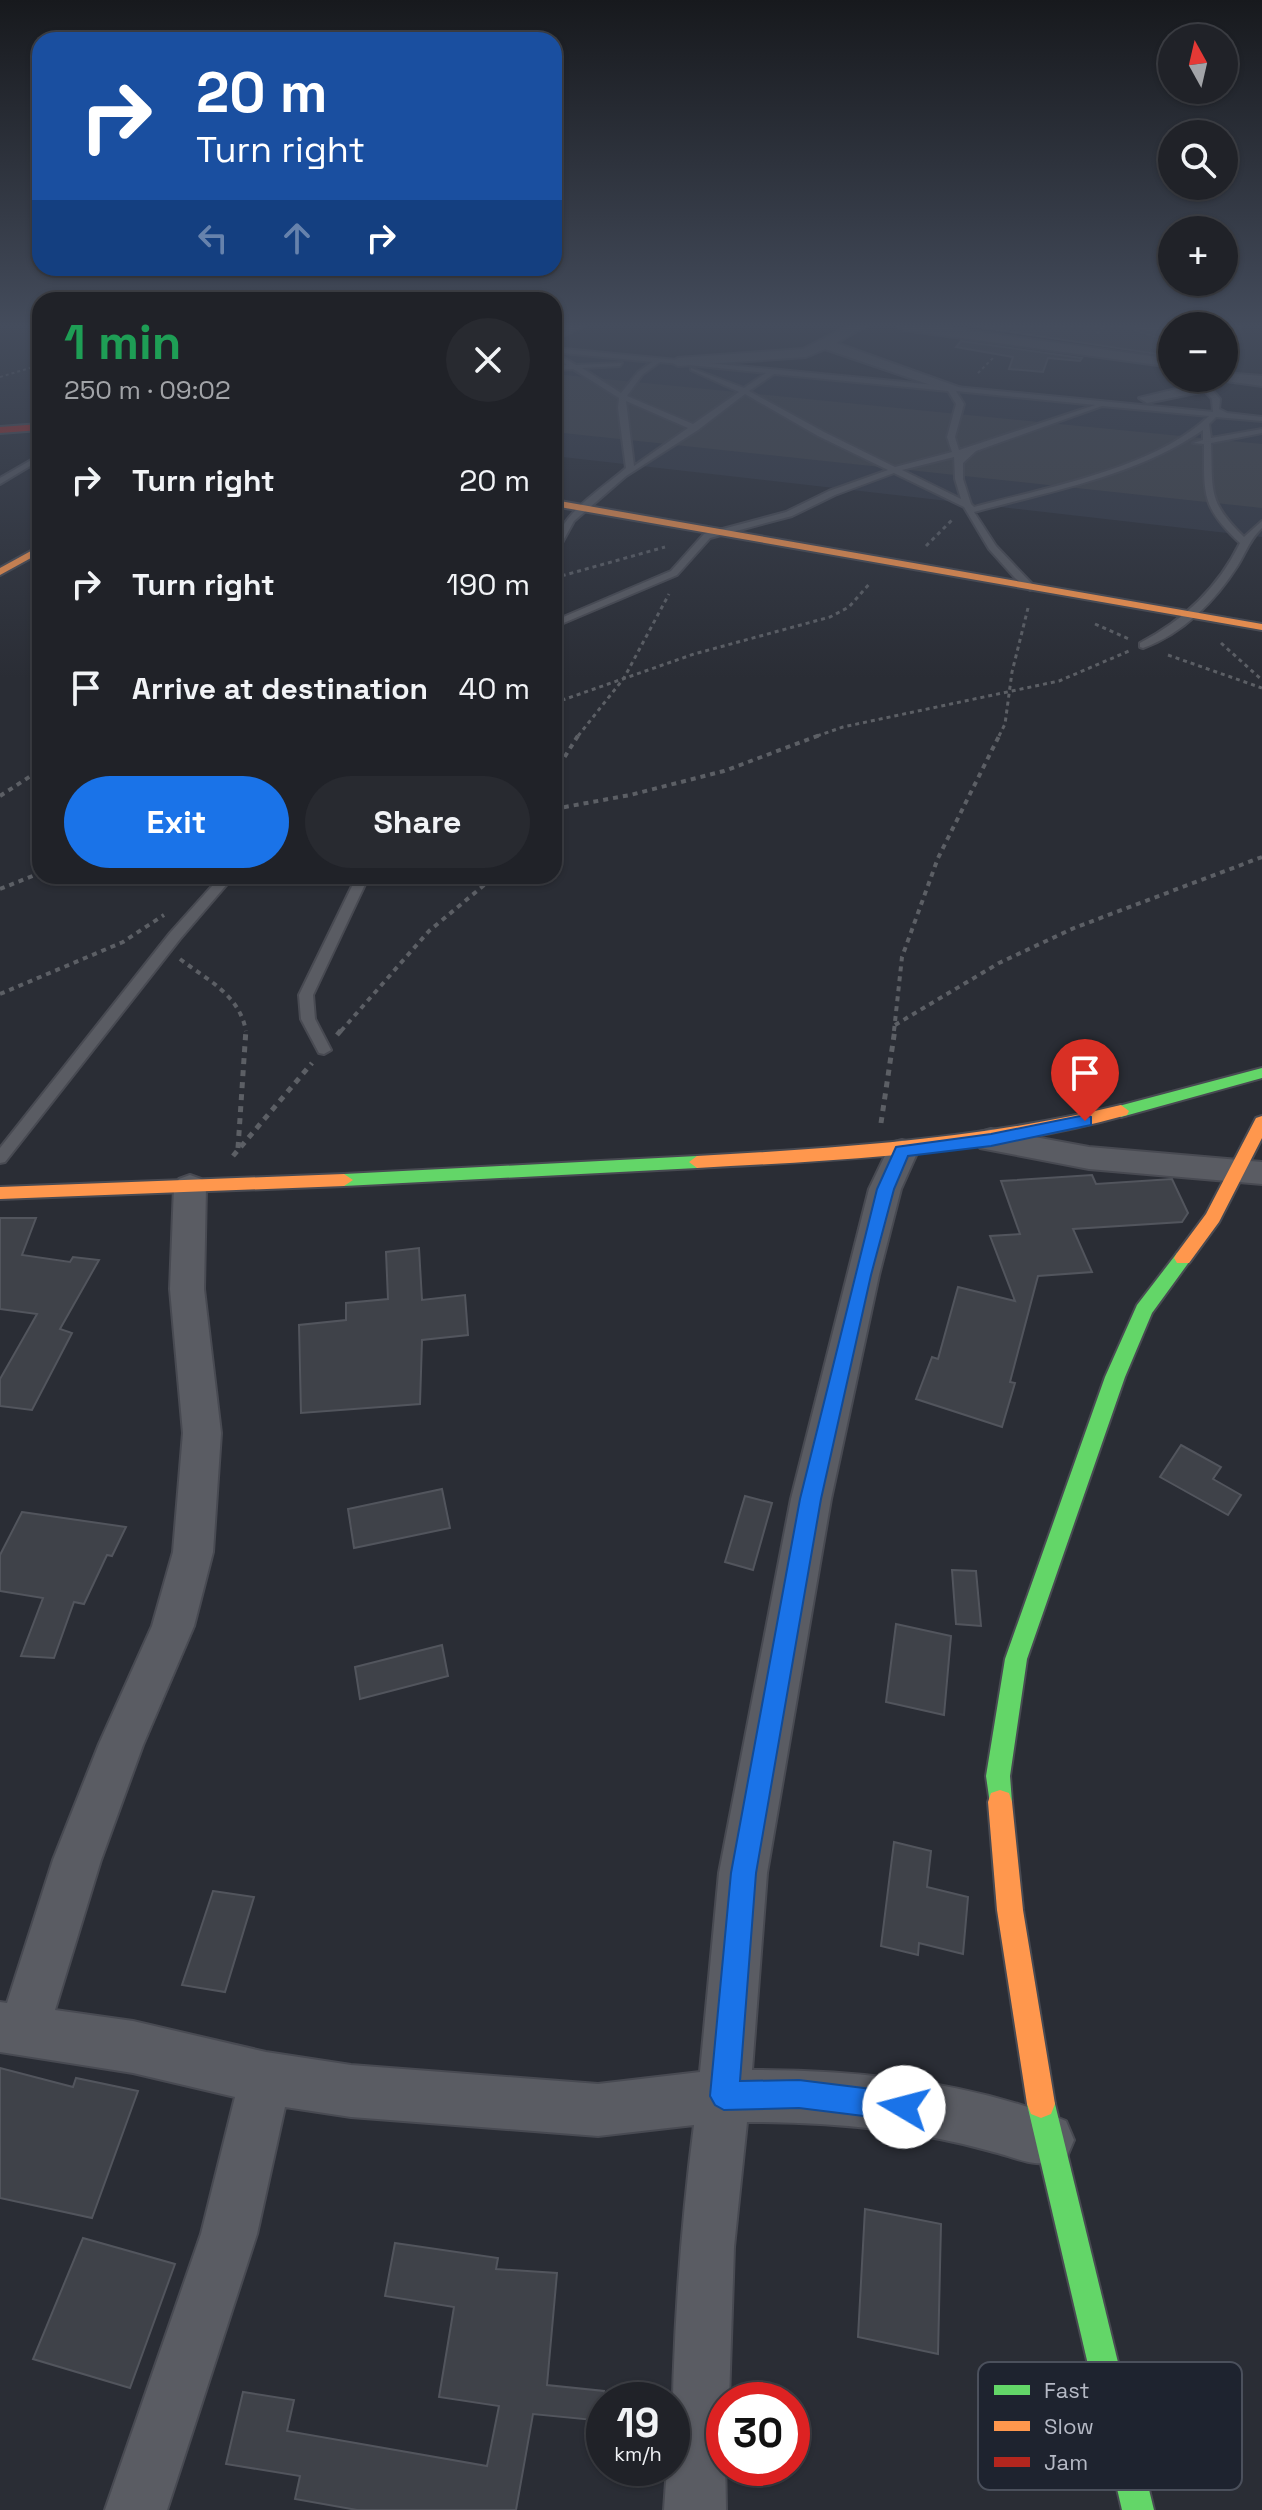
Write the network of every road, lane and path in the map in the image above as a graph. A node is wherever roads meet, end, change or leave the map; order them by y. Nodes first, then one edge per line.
1 (629, 443) edge
2 (673, 443) edge
3 (843, 443) edge
4 (949, 443) edge
5 (991, 443) edge
6 (1177, 443) edge
7 (1193, 443) edge
8 (1208, 443) edge
9 (1172, 446) junction
10 (927, 452) dead end
11 (957, 458) junction
12 (32, 462) edge
13 (914, 463) junction
14 (894, 470) junction
15 (627, 474) junction
16 (0, 482) edge
17 (562, 505) edge
18 (585, 509) junction
19 (971, 509) junction
20 (1262, 524) edge
21 (713, 534) junction
22 (562, 536) edge
23 (1243, 541) junction
24 (32, 554) edge
25 (897, 564) junction
26 (678, 569) junction
27 (0, 572) edge
28 (562, 576) edge
29 (1030, 587) junction
30 (1198, 616) junction
31 (562, 621) edge
32 (1262, 627) edge
33 (1143, 645) joint
34 (624, 678) junction
35 (1262, 680) edge
36 (1011, 691) junction
37 (562, 700) edge
38 (562, 762) edge
39 (32, 775) edge
40 (0, 796) edge
41 (562, 808) edge
42 (1262, 857) edge
43 (32, 876) edge
44 (221, 884) edge
45 (359, 884) edge
46 (485, 884) edge
47 (0, 889) edge
48 (210, 896) junction
49 (167, 946) junction
50 (0, 994) edge
51 (895, 1025) junction
52 (324, 1050) junction
53 (1262, 1073) edge
54 (1262, 1122) edge
55 (991, 1140) junction
56 (238, 1149) junction
57 (888, 1152) junction
58 (0, 1158) edge
59 (1249, 1172) edge
60 (201, 1187) junction
61 (0, 1193) edge
62 (12, 2029) edge
63 (266, 2078) junction
64 (724, 2096) junction
65 (1047, 2140) junction
66 (1105, 2362) edge
67 (1134, 2490) edge
68 (136, 2510) edge
69 (695, 2510) edge
70 (1138, 2510) edge

1 - 15 lane
2 - 15 lane
3 - 14 lane
4 - 11 lane
5 - 11 lane
6 - 9 lane
7 - 9 lane
8 - 23 lane
9 - 19 lane
10 - 13 lane
11 - 13 lane
11 - 19 lane
12 - 16 lane
13 - 14 lane
14 - 19 lane
14 - 21 lane
15 - 18 lane
17 - 18 street
18 - 21 street
18 - 22 lane
19 - 25 path
19 - 29 lane
20 - 23 lane
21 - 25 street
21 - 26 lane
21 - 28 path
23 - 30 lane
24 - 27 street
25 - 29 street
25 - 34 path
26 - 31 lane
26 - 34 path
29 - 30 street
29 - 36 path
30 - 32 street
30 - 33 lane
30 - 35 path
33 - 36 path
34 - 37 path
34 - 38 path
36 - 41 path
36 - 51 path
39 - 40 path
42 - 51 path
43 - 47 path
44 - 48 lane
45 - 52 lane
46 - 52 path
48 - 49 lane
48 - 50 path
49 - 56 path
49 - 58 lane
51 - 57 path
52 - 56 path
53 - 55 street
54 - 59 street
55 - 57 street
55 - 59 street
56 - 60 path
57 - 60 street
57 - 64 street
59 - 65 street
60 - 61 street
60 - 62 street
62 - 63 street
63 - 64 street
63 - 68 street
64 - 65 street
64 - 69 street
65 - 66 street
67 - 70 street

